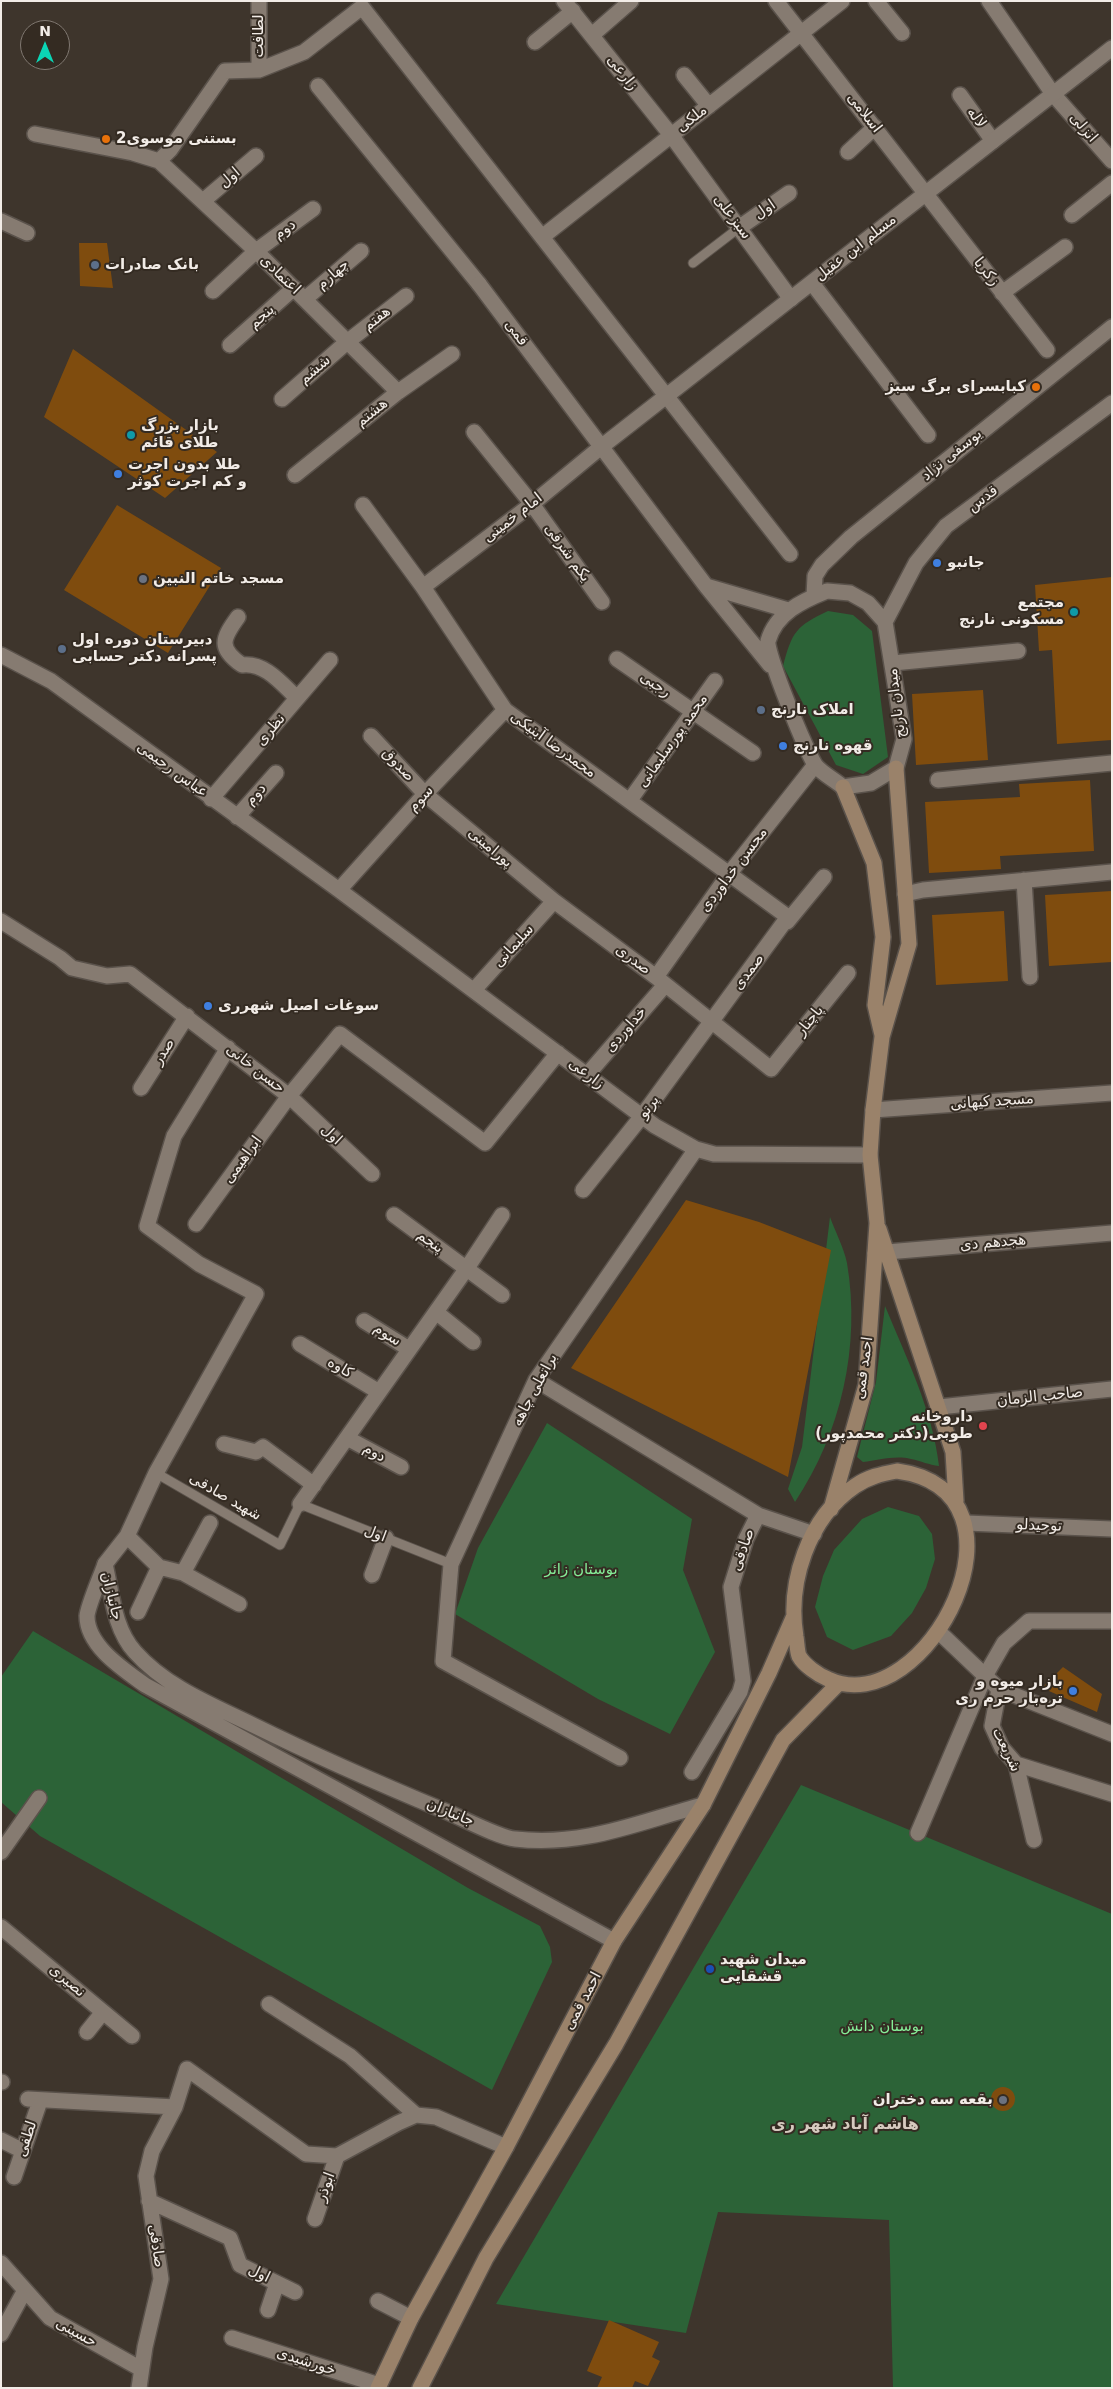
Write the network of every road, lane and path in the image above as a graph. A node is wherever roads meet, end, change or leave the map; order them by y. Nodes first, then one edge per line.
1 (259, 1) edge
2 (631, 1) edge
3 (776, 1) edge
4 (842, 1) edge
5 (876, 1) edge
6 (995, 3) edge
7 (569, 6) edge
8 (902, 33) dead end
9 (801, 34) junction
10 (592, 35) junction
11 (534, 42) dead end
12 (1112, 48) edge
13 (259, 70) junction
14 (684, 76) dead end
15 (318, 86) dead end
16 (1053, 94) junction
17 (960, 95) dead end
18 (709, 106) junction
19 (875, 127) junction
20 (35, 134) dead end
21 (671, 135) junction
22 (993, 141) junction
23 (848, 152) dead end
24 (256, 156) dead end
25 (159, 161) junction
26 (1112, 161) edge
27 (1112, 183) edge
28 (789, 193) dead end
29 (924, 195) junction
30 (203, 201) junction
31 (313, 209) dead end
32 (1072, 215) dead end
33 (1, 221) edge
34 (740, 227) junction
35 (27, 234) dead end
36 (542, 237) junction
37 (1065, 246) dead end
38 (256, 251) junction
39 (361, 251) dead end
40 (693, 263) dead end
41 (812, 283) junction
42 (294, 288) junction
43 (213, 291) dead end
44 (1002, 293) junction
45 (406, 296) dead end
46 (791, 298) junction
47 (305, 299) junction
48 (1112, 327) edge
49 (347, 342) junction
50 (230, 345) dead end
51 (1047, 350) dead end
52 (452, 354) dead end
53 (398, 392) junction
54 (666, 396) junction
55 (282, 399) dead end
56 (1112, 403) edge
57 (474, 432) dead end
58 (928, 435) dead end
59 (601, 447) junction
60 (295, 475) dead end
61 (532, 504) junction
62 (363, 505) dead end
63 (790, 554) dead end
64 (706, 586) junction
65 (423, 587) junction
66 (814, 596) junction
67 (602, 602) dead end
68 (788, 610) junction
69 (238, 617) dead end
70 (885, 622) junction
71 (1018, 651) dead end
72 (1, 655) edge
73 (617, 659) dead end
74 (330, 660) dead end
75 (892, 663) junction
76 (774, 670) junction
77 (715, 681) dead end
78 (298, 698) junction
79 (505, 710) junction
80 (693, 711) junction
81 (371, 736) dead end
82 (753, 753) dead end
83 (1112, 763) edge
84 (816, 765) junction
85 (896, 768) junction
86 (276, 773) dead end
87 (938, 780) dead end
88 (843, 787) junction
89 (425, 794) junction
90 (212, 799) junction
91 (630, 800) junction
92 (237, 817) junction
93 (1112, 872) edge
94 (729, 874) junction
95 (824, 876) dead end
96 (1024, 880) junction
97 (339, 890) junction
98 (906, 894) junction
99 (554, 901) junction
100 (1, 922) edge
101 (787, 922) junction
102 (848, 973) dead end
103 (1030, 977) dead end
104 (660, 981) junction
105 (474, 990) junction
106 (187, 1016) junction
107 (711, 1022) junction
108 (882, 1037) junction
109 (228, 1048) junction
110 (558, 1053) junction
111 (587, 1075) junction
112 (141, 1088) dead end
113 (1112, 1093) edge
114 (289, 1096) junction
115 (873, 1110) junction
116 (642, 1116) junction
117 (696, 1149) junction
118 (870, 1155) junction
119 (372, 1174) dead end
120 (584, 1190) dead end
121 (394, 1215) dead end
122 (502, 1215) dead end
123 (196, 1224) dead end
124 (1112, 1233) edge
125 (881, 1252) junction
126 (467, 1268) junction
127 (502, 1295) dead end
128 (436, 1312) junction
129 (364, 1321) dead end
130 (473, 1342) dead end
131 (300, 1344) dead end
132 (409, 1350) junction
133 (536, 1380) junction
134 (1112, 1389) edge
135 (379, 1392) junction
136 (939, 1407) junction
137 (347, 1438) junction
138 (224, 1444) dead end
139 (401, 1467) dead end
140 (156, 1473) junction
141 (314, 1485) junction
142 (956, 1501) junction
143 (300, 1504) junction
144 (831, 1509) junction
145 (758, 1515) junction
146 (210, 1523) dead end
147 (966, 1523) junction
148 (1112, 1529) edge
149 (814, 1534) junction
150 (127, 1536) junction
151 (386, 1538) junction
152 (105, 1564) junction
153 (451, 1564) junction
154 (159, 1567) junction
155 (183, 1573) junction
156 (372, 1575) dead end
157 (239, 1604) dead end
158 (138, 1612) dead end
159 (793, 1618) junction
160 (1112, 1621) edge
161 (939, 1632) junction
162 (985, 1676) junction
163 (838, 1684) junction
164 (999, 1689) junction
165 (1112, 1734) edge
166 (620, 1758) dead end
167 (1016, 1764) junction
168 (692, 1772) dead end
169 (1112, 1794) edge
170 (39, 1798) dead end
171 (703, 1805) junction
172 (918, 1833) dead end
173 (1034, 1840) dead end
174 (1, 1852) edge
175 (1, 1927) edge
176 (614, 1941) junction
177 (269, 2004) dead end
178 (103, 2012) junction
179 (87, 2032) dead end
180 (132, 2036) dead end
181 (175, 2107) junction
182 (416, 2115) junction
183 (1, 2140) edge
184 (506, 2147) junction
185 (23, 2150) junction
186 (337, 2156) junction
187 (14, 2177) dead end
188 (149, 2201) junction
189 (315, 2219) dead end
190 (1, 2262) edge
191 (277, 2283) junction
192 (25, 2290) junction
193 (295, 2292) dead end
194 (378, 2301) dead end
195 (268, 2310) dead end
196 (410, 2318) junction
197 (1, 2334) edge
198 (232, 2338) dead end
199 (141, 2369) junction
200 (379, 2387) edge
201 (139, 2388) edge
202 (420, 2388) edge

1 - 13 street, لطافت
2 - 10 street
3 - 9 street
4 - 9 street, ملکی
5 - 8 street
6 - 16 street, انزلی
7 - 10 street, زارعی
7 - 11 street
9 - 18 street, ملکی
9 - 19 street, اسلامی
10 - 21 street, زارعی
12 - 16 street, مسلم ابن عقیل
13 - 25 street
13 - 36 street
14 - 18 street
15 - 59 street, قمی
16 - 22 street, مسلم ابن عقیل
16 - 26 street, انزلی
17 - 22 street, لاله
18 - 21 street, ملکی
19 - 23 street
19 - 29 street, اسلامی
20 - 25 street, اعتمادی
21 - 34 street, سبزعلی
21 - 36 street, ملکی
22 - 29 street, مسلم ابن عقیل
24 - 30 street, اول
25 - 30 street, اعتمادی
27 - 32 street
28 - 34 street, اول
29 - 41 street, مسلم ابن عقیل
29 - 44 street, زکریا
30 - 38 street, اعتمادی
31 - 38 street, دوم
33 - 35 street
34 - 40 lane
34 - 46 street, سبزعلی
36 - 54 street
37 - 44 street
38 - 42 street, اعتمادی
38 - 43 street
39 - 47 street, چهارم
41 - 46 street, مسلم ابن عقیل
41 - 58 street
42 - 47 street, اعتمادی
42 - 50 street, پنجم
44 - 51 street, زکریا
45 - 49 street, هفتم
46 - 54 street, مسلم ابن عقیل
47 - 49 street, اعتمادی
48 - 66 street, یوسفی نژاد
49 - 53 street, اعتمادی
49 - 55 street, ششم
52 - 53 street, هشتم
53 - 60 street, هشتم
54 - 59 street, مسلم ابن عقیل
54 - 63 street
56 - 70 street, قدس
57 - 61 street, یکم شرقی
59 - 61 street, امام خمینی
59 - 64 street, قمی
61 - 65 street, امام خمینی
61 - 67 street, یکم شرقی
62 - 65 street, محمدرضا آبنیکی
64 - 68 street
64 - 76 street, قمی
65 - 79 street, محمدرضا آبنیکی
66 - 68 street
66 - 70 street
68 - 76 street
69 - 78 street
70 - 75 street, میدان نارنج
71 - 75 street
72 - 90 street, عباس رحیمی
73 - 80 street, رجبی
74 - 78 street, نظری
75 - 85 street, میدان نارنج
76 - 84 street
77 - 80 street, محمد پورسلیمانی
78 - 90 street, نظری
79 - 89 street, سوم
79 - 91 street, محمدرضا آبنیکی
80 - 82 street, رجبی
80 - 91 street, محمد پورسلیمانی
81 - 89 street, صدوق
83 - 87 street
84 - 88 street
84 - 94 street, محسن خداوردی
85 - 88 street
85 - 98 main road
86 - 92 street, دوم
88 - 108 main road
89 - 97 street, سوم
89 - 99 street, پورامینی
90 - 92 street, عباس رحیمی
91 - 94 street, محمدرضا آبنیکی
92 - 97 street, عباس رحیمی
93 - 96 street
94 - 101 street
94 - 104 street, محسن خداوردی
95 - 101 street, صمدی
96 - 98 street
96 - 103 street
97 - 105 street, زارعی
98 - 108 main road
99 - 104 street, صدری
99 - 105 street, سلیمانی
100 - 106 street, حسن خانی
101 - 107 street, صمدی
102 - 107 street, پاچنار
104 - 107 street, صدری
104 - 111 street, خداوردی
105 - 110 street, زارعی
106 - 109 street, حسن خانی
106 - 112 street, صدر
107 - 116 street, پرتو
108 - 115 main road, احمد قمی
109 - 114 street, حسن خانی
109 - 140 street
110 - 111 street, زارعی
110 - 114 street, حسن خانی
111 - 116 street, زارعی
113 - 115 street, مسجد کیهانی
114 - 119 street, اول
114 - 123 street, ابراهیمی
115 - 118 main road, احمد قمی
116 - 117 street, زارعی
116 - 120 street, پرتو
117 - 118 street, زارعی
117 - 133 street, براتعلی چاهه
118 - 125 main road, احمد قمی
121 - 126 street, پنجم
122 - 126 street
124 - 125 street, هجدهم دی
125 - 136 main road, احمد قمی
125 - 144 main road, احمد قمی
126 - 127 street, پنجم
126 - 128 street
128 - 130 street
128 - 132 street
129 - 132 street, سوم
131 - 135 street, کاوه
132 - 135 street
133 - 145 street, صادقی
133 - 153 street, براتعلی چاهه
134 - 136 street, صاحب الزمان
135 - 137 street
136 - 142 main road, احمد قمی
137 - 139 street, دوم
137 - 141 street
138 - 141 street
140 - 143 lane, شهید صادقی
140 - 150 street
141 - 143 street
142 - 144 main road
142 - 147 main road
143 - 151 lane, اول
144 - 149 main road
145 - 149 street
145 - 168 street, صادقی
146 - 155 street
147 - 148 street, توحیدلو
147 - 161 main road
149 - 159 main road
150 - 152 street
150 - 154 street
151 - 153 lane, اول
151 - 156 street
152 - 171 street, جانبازان
152 - 176 street, جانبازان
153 - 166 street, براتعلی چاهه
154 - 155 street
154 - 158 street
155 - 157 street
159 - 163 main road
159 - 171 main road, احمد قمی
160 - 162 street
161 - 162 street
161 - 163 main road
162 - 164 street
162 - 172 street
163 - 202 main road
164 - 165 street
164 - 167 street, شریعت
167 - 169 street
167 - 173 street, شریعت
170 - 174 street
171 - 176 main road, احمد قمی
175 - 178 street, نصیری
176 - 184 main road, احمد قمی
177 - 182 street
178 - 179 street
178 - 180 street, نصیری
181 - 185 street, لطفی
181 - 186 street, صادقی
181 - 188 street, صادقی
182 - 184 street
182 - 186 street
183 - 185 street
184 - 196 main road, احمد قمی
185 - 187 street, لطفی
186 - 189 street, ابوذر
188 - 191 street, اول
188 - 199 street, صادقی
190 - 192 street, حسینی
191 - 193 street, اول
191 - 195 street, اول
192 - 197 street
192 - 199 street, حسینی
194 - 196 street
196 - 200 main road, احمد قمی
198 - 200 street, خورشیدی
199 - 201 street, صادقی

